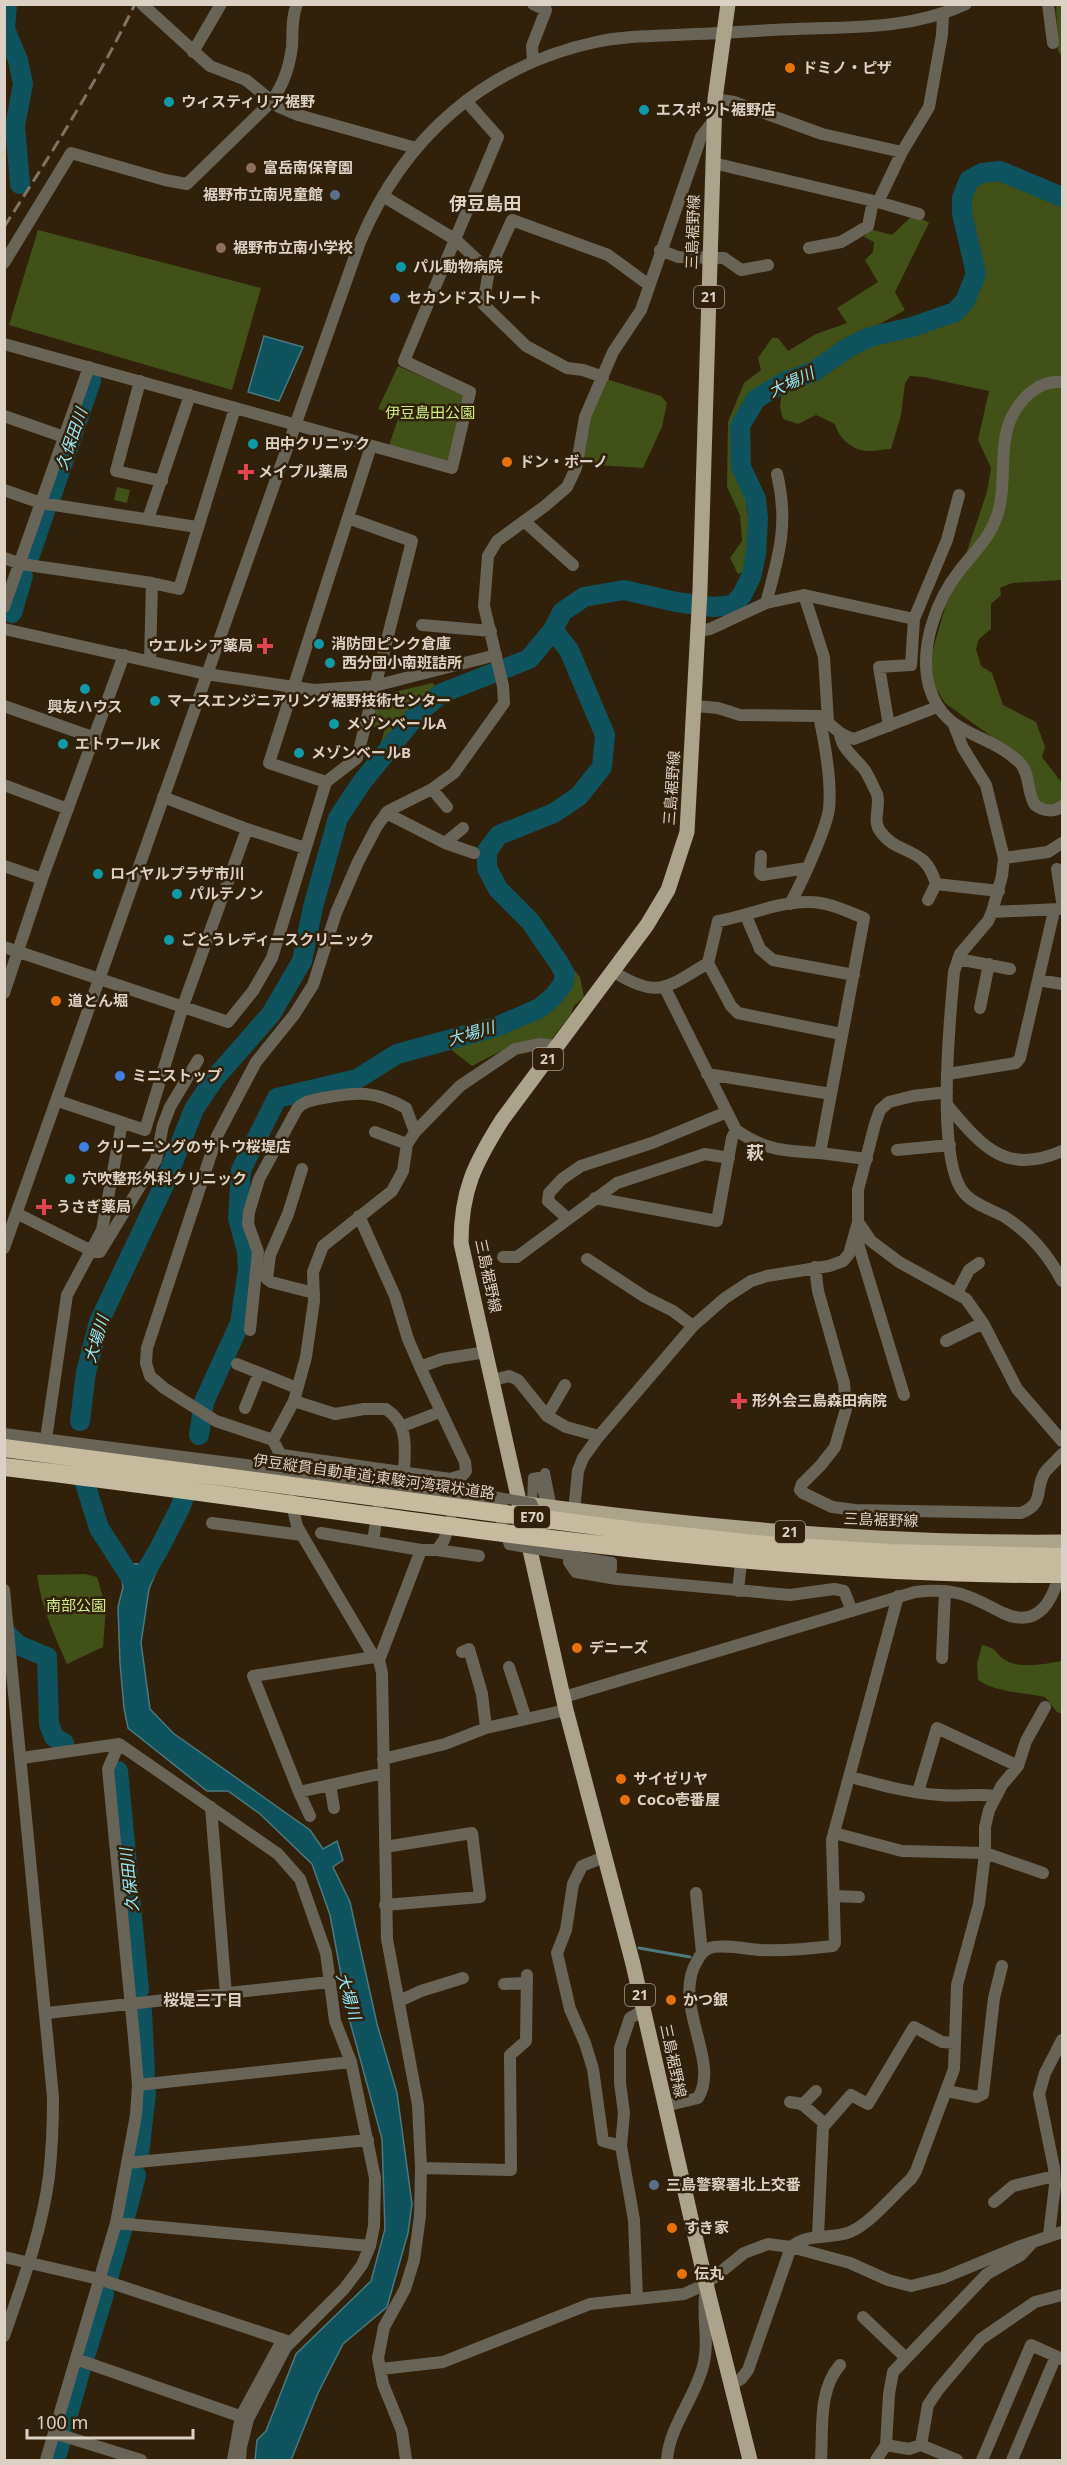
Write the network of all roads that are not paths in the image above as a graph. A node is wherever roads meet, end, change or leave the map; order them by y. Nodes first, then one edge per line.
1 (142, 4) edge
2 (221, 4) edge
3 (297, 4) edge
4 (533, 4) edge
5 (966, 4) edge
6 (1048, 4) edge
7 (724, 7) edge
8 (943, 15) junction
9 (723, 32) junction
10 (1053, 43) dead end
11 (193, 52) junction
12 (533, 61) junction
13 (714, 99) junction
14 (272, 101) junction
15 (466, 102) junction
16 (714, 120) junction
17 (416, 148) junction
18 (902, 152) junction
19 (713, 163) junction
20 (383, 196) junction
21 (876, 202) junction
22 (919, 214) dead end
23 (456, 240) junction
24 (809, 248) dead end
25 (660, 250) junction
26 (710, 257) junction
27 (4, 263) edge
28 (768, 265) dead end
29 (489, 271) junction
30 (649, 285) junction
31 (4, 344) edge
32 (89, 367) junction
33 (603, 377) junction
34 (140, 381) junction
35 (1062, 382) edge
36 (190, 395) junction
37 (235, 408) junction
38 (4, 416) edge
39 (295, 424) junction
40 (64, 437) junction
41 (371, 446) junction
42 (777, 474) dead end
43 (162, 481) junction
44 (4, 490) edge
45 (959, 495) dead end
46 (41, 503) junction
47 (348, 518) junction
48 (148, 519) junction
49 (524, 521) junction
50 (197, 527) junction
51 (4, 558) edge
52 (21, 564) junction
53 (573, 565) dead end
54 (152, 583) junction
55 (804, 595) junction
56 (766, 603) junction
57 (4, 607) edge
58 (914, 619) junction
59 (422, 626) dead end
60 (698, 629) junction
61 (491, 631) junction
62 (6, 632) edge
63 (124, 655) junction
64 (496, 655) junction
65 (150, 661) junction
66 (911, 665) junction
67 (926, 665) junction
68 (206, 674) junction
69 (374, 686) junction
70 (294, 687) junction
71 (4, 706) edge
72 (696, 706) junction
73 (937, 707) junction
74 (824, 719) junction
75 (954, 725) junction
76 (889, 726) junction
77 (840, 735) junction
78 (95, 738) junction
79 (326, 782) junction
80 (4, 785) edge
81 (432, 789) junction
82 (163, 797) junction
83 (1062, 806) edge
84 (447, 807) dead end
85 (68, 809) junction
86 (386, 813) junction
87 (463, 828) dead end
88 (247, 830) junction
89 (445, 843) junction
90 (1062, 843) edge
91 (305, 848) junction
92 (474, 853) dead end
93 (761, 856) dead end
94 (1004, 858) junction
95 (4, 866) edge
96 (807, 868) junction
97 (1057, 869) dead end
98 (42, 879) junction
99 (936, 884) junction
100 (999, 891) junction
101 (928, 900) dead end
102 (790, 904) junction
103 (1060, 907) edge
104 (992, 912) junction
105 (746, 916) junction
106 (4, 947) edge
107 (19, 952) junction
108 (958, 959) junction
109 (708, 963) junction
110 (989, 964) junction
111 (1010, 969) dead end
112 (614, 972) junction
113 (854, 975) junction
114 (100, 978) junction
115 (1038, 980) junction
116 (1062, 984) edge
117 (665, 988) junction
118 (4, 993) edge
119 (183, 1006) junction
120 (980, 1008) dead end
121 (841, 1034) junction
122 (557, 1047) junction
123 (198, 1060) dead end
124 (707, 1074) junction
125 (948, 1074) junction
126 (947, 1092) junction
127 (831, 1095) junction
128 (58, 1101) junction
129 (947, 1105) junction
130 (727, 1112) junction
131 (122, 1123) junction
132 (736, 1130) junction
133 (375, 1132) dead end
134 (415, 1132) junction
135 (407, 1144) junction
136 (950, 1145) junction
137 (897, 1150) dead end
138 (1062, 1151) edge
139 (820, 1153) junction
140 (729, 1158) junction
141 (867, 1159) junction
142 (302, 1169) dead end
143 (595, 1198) junction
144 (359, 1216) junction
145 (567, 1218) junction
146 (11, 1221) edge
147 (858, 1222) junction
148 (4, 1248) edge
149 (90, 1250) junction
150 (503, 1257) dead end
151 (588, 1260) dead end
152 (979, 1263) dead end
153 (815, 1267) junction
154 (1062, 1281) edge
155 (314, 1293) junction
156 (957, 1293) junction
157 (982, 1323) junction
158 (693, 1326) junction
159 (250, 1330) dead end
160 (946, 1341) dead end
161 (486, 1352) junction
162 (237, 1364) dead end
163 (420, 1367) junction
164 (260, 1373) junction
165 (492, 1380) junction
166 (565, 1385) dead end
167 (297, 1388) junction
168 (904, 1395) dead end
169 (294, 1401) junction
170 (245, 1408) dead end
171 (440, 1412) junction
172 (547, 1416) junction
173 (403, 1426) junction
174 (4, 1434) edge
175 (599, 1436) junction
176 (46, 1439) junction
177 (273, 1440) junction
178 (1062, 1441) edge
179 (4, 1448) edge
180 (1062, 1454) edge
181 (282, 1455) junction
182 (4, 1462) edge
183 (339, 1462) junction
184 (4, 1467) edge
185 (286, 1470) junction
186 (404, 1472) junction
187 (545, 1473) dead end
188 (337, 1476) junction
189 (290, 1498) junction
190 (526, 1503) junction
191 (378, 1508) junction
192 (574, 1511) junction
193 (452, 1519) junction
194 (212, 1523) dead end
195 (525, 1530) junction
196 (321, 1533) dead end
197 (302, 1535) junction
198 (570, 1537) junction
199 (373, 1541) junction
200 (1062, 1542) edge
201 (421, 1550) junction
202 (437, 1550) junction
203 (556, 1553) junction
204 (479, 1556) dead end
205 (1062, 1559) edge
206 (741, 1562) junction
207 (575, 1564) dead end
208 (1061, 1576) edge
209 (4, 1590) edge
210 (738, 1591) junction
211 (945, 1591) junction
212 (898, 1596) junction
213 (852, 1611) junction
214 (462, 1652) dead end
215 (377, 1659) junction
216 (942, 1659) dead end
217 (509, 1667) dead end
218 (565, 1703) junction
219 (1045, 1707) dead end
220 (526, 1719) junction
221 (486, 1728) junction
222 (119, 1744) junction
223 (22, 1758) junction
224 (383, 1759) junction
225 (1018, 1766) junction
226 (384, 1773) junction
227 (851, 1777) junction
228 (330, 1785) junction
229 (299, 1792) junction
230 (918, 1792) junction
231 (996, 1796) junction
232 (211, 1807) junction
233 (334, 1808) dead end
234 (310, 1816) dead end
235 (834, 1833) junction
236 (385, 1847) junction
237 (985, 1853) junction
238 (604, 1857) junction
239 (1043, 1873) dead end
240 (696, 1893) dead end
241 (835, 1896) junction
242 (859, 1897) dead end
243 (386, 1905) junction
244 (702, 1953) junction
245 (1002, 1965) dead end
246 (463, 1978) dead end
247 (329, 1982) junction
248 (504, 1984) dead end
249 (226, 1995) junction
250 (399, 2001) junction
251 (130, 2005) junction
252 (644, 2010) junction
253 (47, 2013) junction
254 (1062, 2040) edge
255 (955, 2043) junction
256 (351, 2062) junction
257 (138, 2085) junction
258 (816, 2091) dead end
259 (947, 2091) junction
260 (665, 2106) junction
261 (825, 2124) junction
262 (368, 2140) junction
263 (621, 2146) junction
264 (127, 2163) junction
265 (421, 2168) junction
266 (1054, 2176) junction
267 (994, 2202) dead end
268 (116, 2223) junction
269 (1062, 2232) edge
270 (1049, 2235) junction
271 (818, 2236) junction
272 (1033, 2242) junction
273 (370, 2246) junction
274 (791, 2247) junction
275 (4, 2257) edge
276 (29, 2262) junction
277 (99, 2279) junction
278 (706, 2284) junction
279 (1062, 2295) edge
280 (638, 2299) junction
281 (863, 2317) dead end
282 (4, 2337) edge
283 (284, 2344) junction
284 (1059, 2357) edge
285 (906, 2358) junction
286 (76, 2359) junction
287 (840, 2365) dead end
288 (381, 2369) junction
289 (733, 2384) junction
290 (244, 2417) junction
291 (54, 2433) junction
292 (886, 2445) junction
293 (921, 2445) junction
294 (46, 2460) edge
295 (141, 2460) edge
296 (232, 2460) edge
297 (240, 2460) edge
298 (406, 2460) edge
299 (667, 2460) edge
300 (750, 2460) edge
301 (820, 2460) edge
302 (876, 2460) edge
303 (957, 2460) edge
304 (982, 2460) edge
305 (1012, 2460) edge

1 - 11 street
2 - 11 street
3 - 14 street
4 - 12 street
5 - 8 street
6 - 10 street
7 - 9 main road, 三島裾野線 / 21
8 - 9 street
8 - 18 street
9 - 12 street
9 - 13 main road, 三島裾野線 / 21
11 - 14 street
12 - 15 street
13 - 16 main road, 三島裾野線 / 21
13 - 18 street
14 - 17 street
14 - 27 street
15 - 17 street
15 - 23 street
16 - 19 main road, 三島裾野線 / 21
16 - 25 street
17 - 20 street
18 - 21 street
19 - 21 street
19 - 26 main road, 三島裾野線 / 21
20 - 23 street
20 - 39 street
21 - 22 street
21 - 24 street
23 - 29 street
23 - 41 street
25 - 26 street
25 - 30 street
26 - 28 street
26 - 60 main road, 三島裾野線 / 21
29 - 30 street
29 - 33 street
30 - 33 street
31 - 32 street
32 - 34 street
32 - 40 street
33 - 49 street
34 - 36 street
34 - 43 street
35 - 67 street
36 - 37 street
36 - 43 street
37 - 39 street
37 - 50 street
38 - 40 street
39 - 41 street
39 - 68 street
40 - 46 street
41 - 47 street
42 - 56 street
43 - 48 street
44 - 46 street
45 - 58 street
46 - 48 street
46 - 52 street
47 - 69 street
47 - 70 street
48 - 50 street
49 - 53 street
49 - 61 street
50 - 54 street
51 - 52 street
52 - 54 street
52 - 57 street
54 - 65 street
55 - 56 street
55 - 58 street
55 - 74 street
56 - 60 street
58 - 66 street
59 - 61 street
60 - 72 main road, 三島裾野線 / 21
61 - 64 street
62 - 63 street
63 - 65 street
63 - 78 street
64 - 69 street
64 - 81 street
65 - 68 street
66 - 67 street
66 - 76 street
67 - 73 street
68 - 70 street
68 - 82 street
69 - 70 street
69 - 79 street
70 - 79 street
71 - 78 street
72 - 74 street
72 - 112 main road, 三島裾野線 / 21
73 - 75 street
73 - 76 street
74 - 77 street
74 - 96 street
75 - 83 street
75 - 94 street
76 - 77 street
77 - 99 street
78 - 85 street
79 - 91 street
80 - 85 street
81 - 84 street
81 - 86 street
82 - 88 street
82 - 114 street
85 - 98 street
86 - 89 street
86 - 177 street
87 - 89 street
88 - 91 street
88 - 119 street
89 - 92 street
90 - 94 street
91 - 119 street
93 - 96 street
94 - 100 street
95 - 98 street
96 - 102 street
97 - 103 street
98 - 107 street
99 - 100 street
99 - 101 street
100 - 104 street
102 - 105 street
102 - 113 street
103 - 104 street
103 - 115 street
104 - 108 street
105 - 109 street
105 - 113 street
106 - 107 street
107 - 114 street
107 - 118 street
108 - 110 street
108 - 125 street
109 - 117 street
109 - 121 street
110 - 111 street
110 - 120 street
112 - 117 street
112 - 122 main road, 三島裾野線 / 21
113 - 121 street
114 - 119 street
114 - 128 street
115 - 116 street
115 - 125 street
117 - 124 street
119 - 131 street
121 - 127 street
122 - 134 street
122 - 161 main road, 三島裾野線 / 21
123 - 149 street
124 - 127 street
124 - 130 street
125 - 126 street
126 - 129 street
126 - 141 street
127 - 139 street
128 - 131 street
128 - 146 street
129 - 136 street
129 - 138 street
130 - 132 street
130 - 145 street
131 - 149 street
132 - 139 street
132 - 140 street
133 - 135 street
134 - 135 street
134 - 159 street
135 - 144 street
136 - 137 street
136 - 154 street
139 - 141 street
140 - 143 street
140 - 143 street
141 - 147 street
142 - 155 street
143 - 145 street
144 - 155 street
144 - 163 street
145 - 150 street
146 - 148 street
146 - 149 street
147 - 153 street
147 - 156 street
147 - 168 street
149 - 176 street
151 - 158 street
152 - 156 street
153 - 158 street
153 - 180 street
155 - 167 street
156 - 157 street
157 - 160 street
157 - 178 street
158 - 175 street
161 - 163 street
161 - 165 main road, 三島裾野線 / 21
162 - 164 street
163 - 171 street
164 - 167 street
164 - 170 street
165 - 172 street
165 - 190 main road, 三島裾野線 / 21
166 - 172 street
167 - 169 street
169 - 173 street
169 - 177 street
171 - 173 street
171 - 186 street
172 - 175 street
173 - 186 street
174 - 176 street
175 - 192 street
176 - 185 street
177 - 181 street
179 - 205 highway, 伊豆縦貫自動車道;東駿河湾環状道路 / E70, bridge
181 - 183 street
181 - 185 street
182 - 189 street
183 - 186 street
183 - 188 street
184 - 208 highway, E70, bridge
185 - 188 street
185 - 189 street
187 - 190 street
188 - 190 street
189 - 191 street
189 - 197 street
190 - 192 main road, 三島裾野線 / 21
190 - 195 main road, 三島裾野線 / 21
190 - 203 street, bridge
190 - 203 street, bridge
191 - 193 street
191 - 199 street
192 - 200 main road, 三島裾野線 / 21
193 - 195 street
193 - 202 street
194 - 197 street
195 - 198 main road, 21
195 - 218 main road, 三島裾野線 / 21
196 - 199 street
197 - 215 street
198 - 206 main road, 21
198 - 210 street
199 - 201 street
201 - 202 street
201 - 215 street
202 - 204 street
203 - 207 street, bridge
205 - 208 street
206 - 208 main road, 21
206 - 210 street
208 - 211 street
209 - 223 street
210 - 213 street
211 - 212 street
211 - 216 street
212 - 213 street
212 - 227 street
213 - 218 street
214 - 221 street
215 - 224 street
215 - 229 street
217 - 220 street
218 - 220 street
218 - 238 main road, 三島裾野線 / 21
219 - 225 street
220 - 221 street
221 - 224 street
222 - 223 street
222 - 232 street
222 - 251 street
223 - 253 street
224 - 226 street
225 - 230 street
225 - 231 street
226 - 228 street
226 - 236 street
227 - 230 street
227 - 235 street
228 - 229 street
228 - 233 street
229 - 234 street
230 - 231 street
231 - 237 street
232 - 247 street
232 - 249 street
235 - 237 street
235 - 241 street
236 - 243 street
236 - 243 street
237 - 239 street
237 - 255 street
238 - 252 main road, 三島裾野線 / 21
238 - 263 street
240 - 244 street
241 - 242 street
241 - 244 street
243 - 250 street
244 - 260 street
245 - 259 street
246 - 250 street
247 - 249 street
247 - 256 street
248 - 265 street
249 - 251 street
250 - 265 street
251 - 253 street
251 - 257 street
252 - 260 main road, 三島裾野線 / 21
252 - 263 street
253 - 276 street
254 - 266 street
255 - 259 street
255 - 261 street
256 - 257 street
256 - 262 street
257 - 264 street
258 - 261 street
259 - 271 street
260 - 278 main road, 三島裾野線 / 21
261 - 271 street
262 - 264 street
262 - 273 street
263 - 280 street
264 - 268 street
265 - 288 street
266 - 267 street
266 - 270 street
268 - 273 street
268 - 277 street
269 - 270 street
270 - 272 street
271 - 274 street
272 - 274 street
272 - 285 street
273 - 283 street
274 - 278 street
274 - 289 street
275 - 276 street
276 - 277 street
276 - 282 street
277 - 283 street
277 - 286 street
278 - 280 street
278 - 289 main road, 三島裾野線 / 21
278 - 299 street
279 - 293 street
280 - 288 street
281 - 285 street
283 - 290 street
284 - 304 street
284 - 305 street
285 - 292 street
286 - 290 street
286 - 291 street
287 - 301 street
288 - 298 street
289 - 300 main road, 三島裾野線 / 21
290 - 296 street
290 - 297 street
291 - 294 street
291 - 295 street
292 - 293 street
292 - 302 street
293 - 303 street

